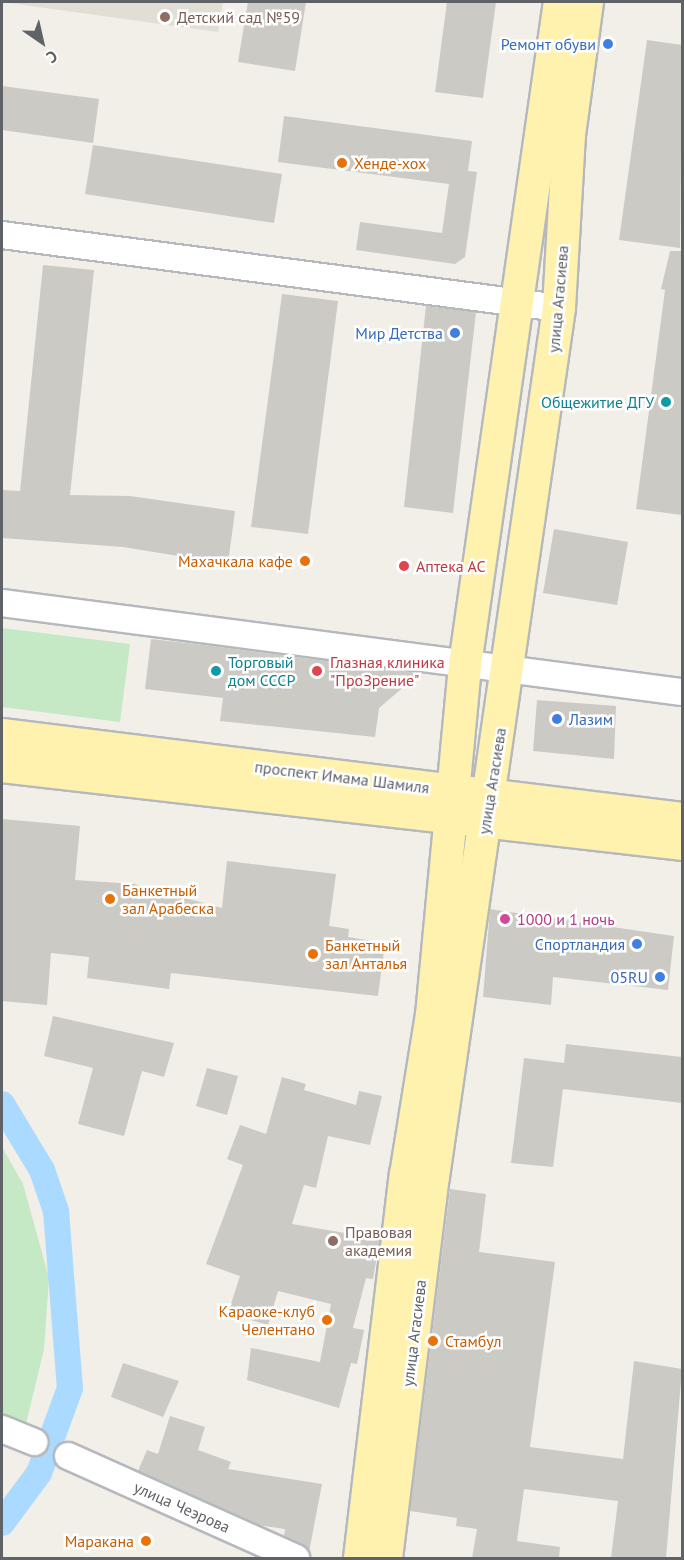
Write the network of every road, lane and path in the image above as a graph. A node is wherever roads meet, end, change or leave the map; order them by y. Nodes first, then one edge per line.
1 (560, 2) edge
2 (587, 2) edge
3 (2, 235) edge
4 (519, 300) junction
5 (560, 308) junction
6 (2, 603) edge
7 (465, 665) junction
8 (510, 669) junction
9 (682, 692) edge
10 (2, 735) edge
11 (2, 766) edge
12 (453, 803) junction
13 (488, 807) junction
14 (682, 819) edge
15 (682, 844) edge
16 (2, 1429) edge
17 (34, 1442) dead end
18 (68, 1456) dead end
19 (296, 1558) edge
20 (360, 1558) edge
21 (386, 1558) edge

1 - 4 main road, улица Агасиева
2 - 5 main road, улица Агасиева
3 - 4 street
4 - 5 street
4 - 7 main road, улица Агасиева
5 - 8 main road, улица Агасиева
6 - 7 street
7 - 8 street
7 - 12 main road, улица Агасиева
8 - 9 street
8 - 13 main road, улица Агасиева
10 - 12 main road, проспект Имама Шамиля
11 - 12 main road, проспект Имама Шамиля
12 - 13 main road, проспект Имама Шамиля
12 - 20 main road, улица Агасиева
13 - 14 main road, проспект Имама Шамиля
13 - 15 main road, проспект Имама Шамиля
13 - 21 main road, улица Агасиева
16 - 17 street
18 - 19 street, улица Чеэрова

